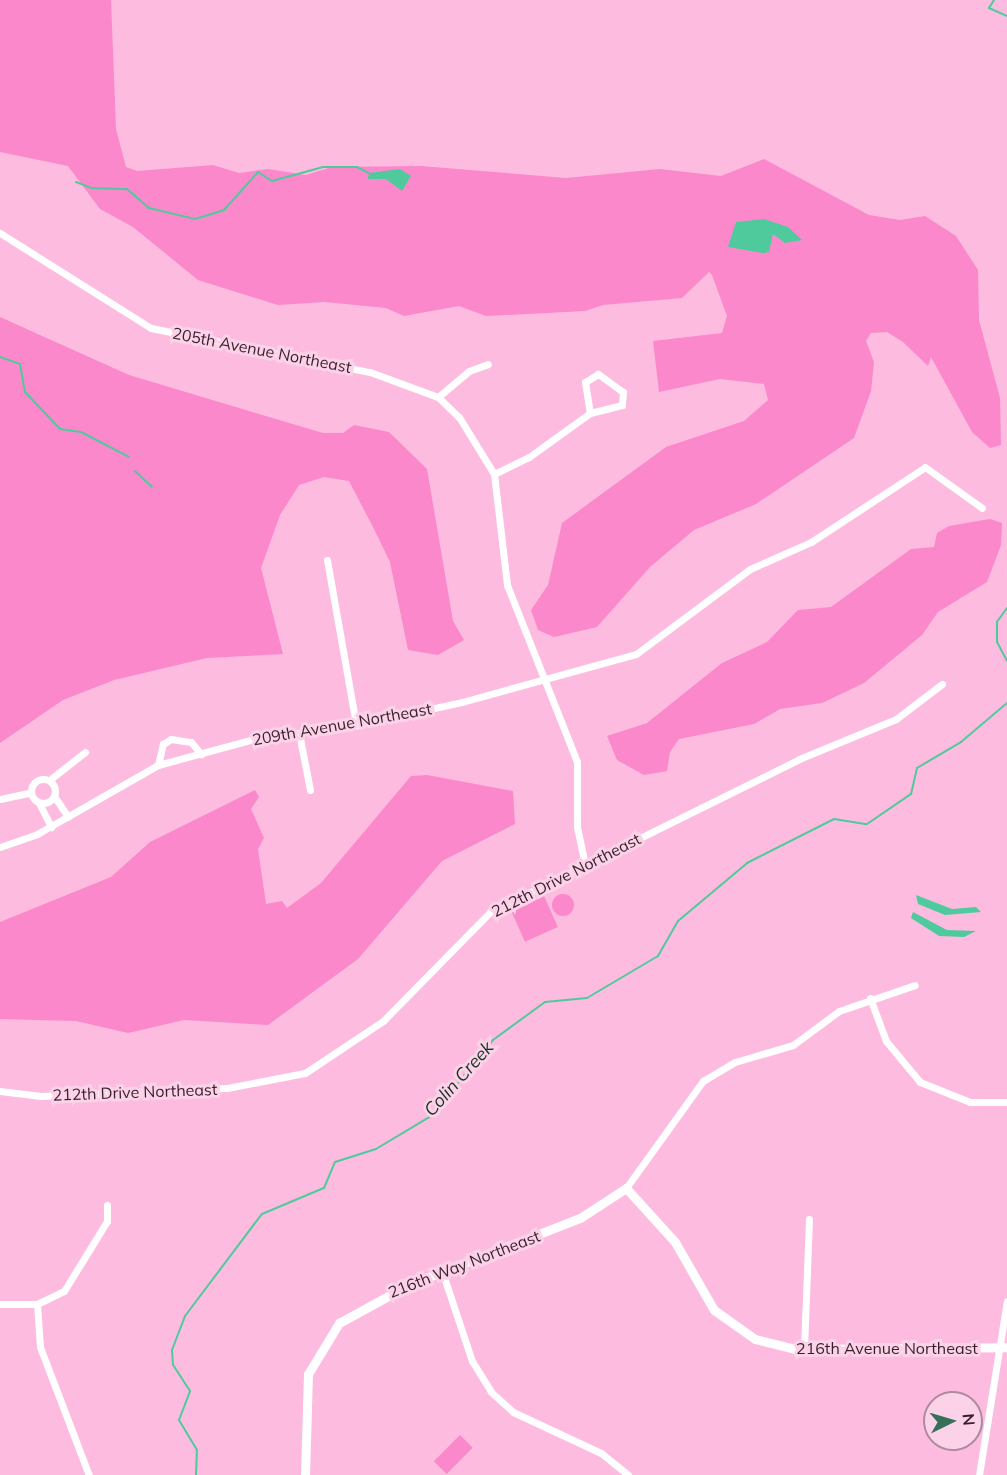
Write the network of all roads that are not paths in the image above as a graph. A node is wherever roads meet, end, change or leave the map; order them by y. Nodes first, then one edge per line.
1 (0, 233) edge
2 (488, 364) dead end
3 (438, 397) junction
4 (590, 413) junction
5 (494, 474) junction
6 (982, 508) dead end
7 (327, 560) dead end
8 (543, 682) junction
9 (942, 684) dead end
10 (356, 725) junction
11 (299, 733) junction
12 (85, 752) dead end
13 (201, 754) junction
14 (158, 765) junction
15 (52, 778) junction
16 (310, 790) dead end
17 (28, 793) junction
18 (54, 796) junction
19 (0, 799) edge
20 (39, 803) junction
21 (68, 817) junction
22 (51, 827) junction
23 (0, 847) edge
24 (585, 865) junction
25 (915, 985) dead end
26 (870, 998) junction
27 (0, 1091) edge
28 (1007, 1102) edge
29 (626, 1188) junction
30 (107, 1205) dead end
31 (810, 1219) dead end
32 (442, 1271) junction
33 (1007, 1301) edge
34 (0, 1304) edge
35 (37, 1304) junction
36 (1003, 1347) edge
37 (804, 1349) junction
38 (89, 1475) edge
39 (305, 1475) edge
40 (628, 1475) edge
41 (979, 1475) edge

1 - 3 street, 205th Avenue Northeast
2 - 3 street
3 - 5 street
4 - 4 street
4 - 5 street
5 - 8 street
6 - 8 street, 209th Avenue Northeast
7 - 10 street
8 - 10 street, 209th Avenue Northeast
8 - 24 street
9 - 24 street, 212th Drive Northeast
10 - 11 street, 209th Avenue Northeast
11 - 13 street, 209th Avenue Northeast
11 - 16 street
12 - 15 street
13 - 14 street, 209th Avenue Northeast
13 - 14 street
14 - 21 street, 209th Avenue Northeast
15 - 17 street
15 - 18 street
17 - 19 street
17 - 20 street
18 - 20 street
18 - 21 street
20 - 22 street
21 - 22 street, 209th Avenue Northeast
22 - 23 street, 209th Avenue Northeast
24 - 27 street, 212th Drive Northeast
25 - 26 street, 216th Way Northeast
26 - 28 street
26 - 29 street, 216th Way Northeast
29 - 32 street, 216th Way Northeast
29 - 37 street, 216th Avenue Northeast
30 - 35 street
31 - 37 street
32 - 39 street, 216th Way Northeast
32 - 40 street
33 - 36 street
34 - 35 street
35 - 38 street
36 - 37 street, 216th Avenue Northeast
36 - 41 street

